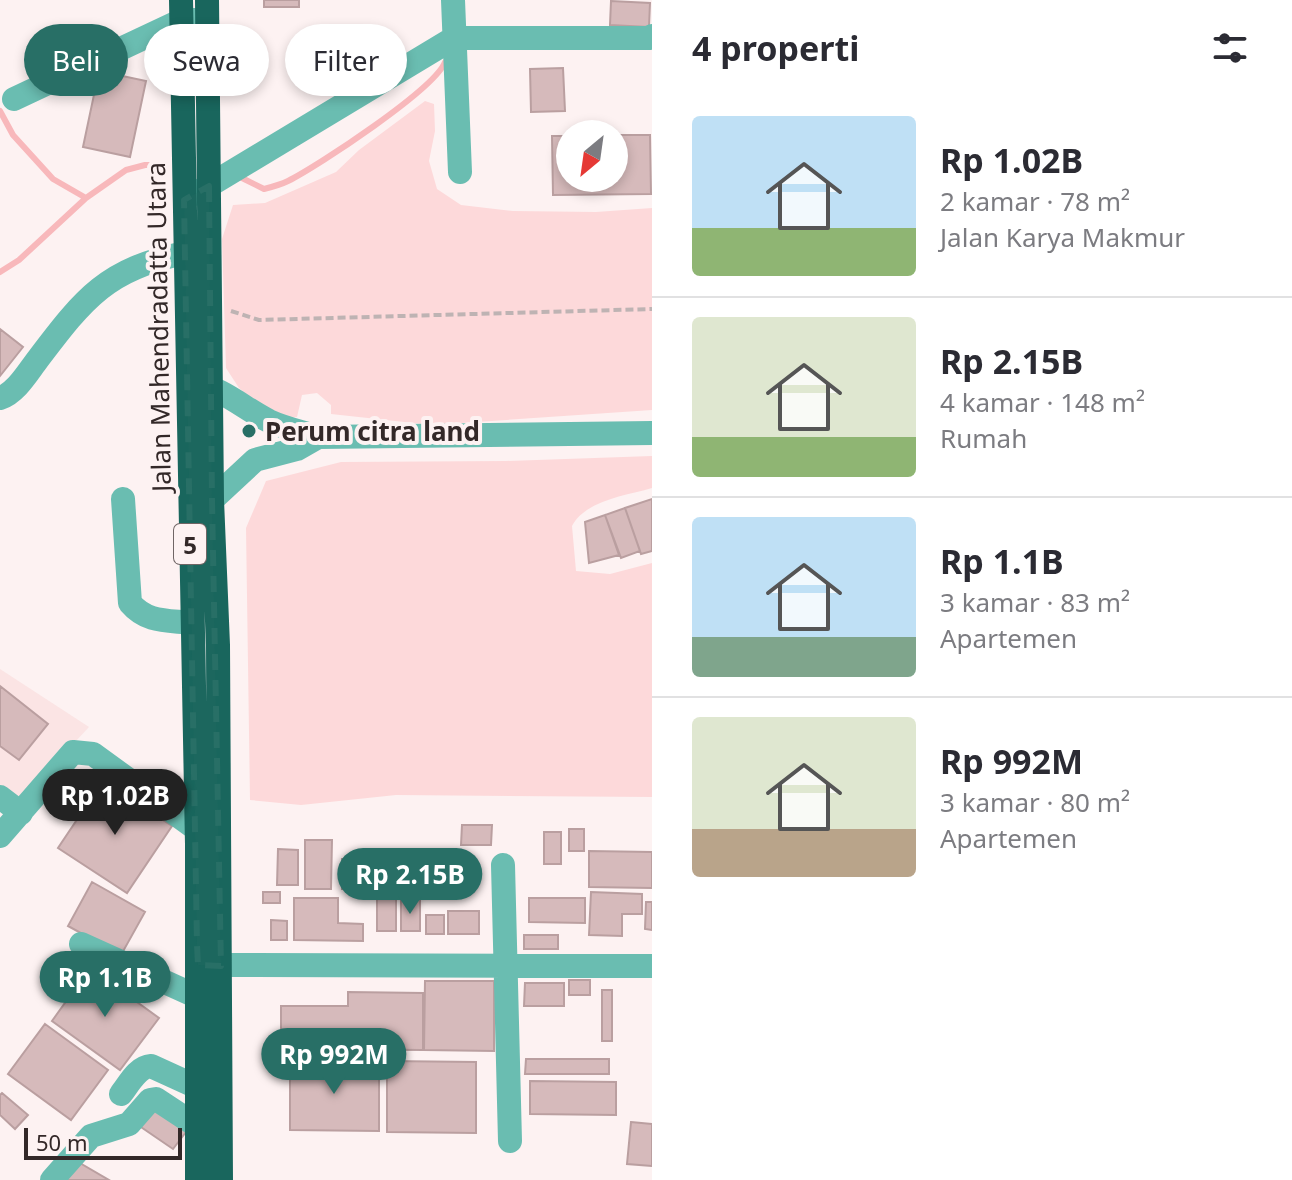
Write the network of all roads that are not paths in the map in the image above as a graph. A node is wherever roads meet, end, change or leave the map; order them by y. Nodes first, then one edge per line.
1 (453, 0) edge
2 (182, 10) edge
3 (207, 10) edge
4 (454, 38) junction
5 (651, 44) edge
6 (14, 99) dead end
7 (460, 172) dead end
8 (209, 186) junction
9 (184, 200) junction
10 (185, 253) junction
11 (199, 383) junction
12 (0, 398) edge
13 (652, 433) edge
14 (318, 437) junction
15 (123, 499) dead end
16 (201, 502) junction
17 (192, 623) junction
18 (0, 797) edge
19 (21, 813) junction
20 (195, 828) junction
21 (0, 836) edge
22 (503, 865) dead end
23 (81, 944) dead end
24 (209, 966) junction
25 (504, 966) junction
26 (652, 966) edge
27 (209, 998) junction
28 (197, 1087) junction
29 (121, 1094) dead end
30 (197, 1126) junction
31 (510, 1141) dead end
32 (52, 1180) edge
33 (197, 1180) edge
34 (221, 1180) edge

1 - 4 street
2 - 3 street
2 - 6 street
2 - 9 highway, Jalan Mahendradatta Utara / 5
3 - 8 highway, Jalan Mahendradatta Utara / 5
4 - 5 street
4 - 7 street
4 - 8 street
8 - 9 street
8 - 11 highway, Jalan Mahendradatta Utara / 5
9 - 10 highway, Jalan Mahendradatta Utara / 5
10 - 11 highway, Jalan Mahendradatta Utara / 5
10 - 12 street
11 - 14 street
11 - 16 highway, Jalan Mahendradatta Utara / 5
13 - 14 street
14 - 16 street
15 - 17 street
16 - 17 highway, Jalan Mahendradatta Utara / 5
16 - 24 highway, Jalan Mahendradatta Utara / 5
17 - 20 highway, Jalan Mahendradatta Utara / 5
18 - 19 street
19 - 20 street
19 - 21 street
20 - 24 highway, Jalan Mahendradatta Utara / 5
22 - 25 street
23 - 27 street
24 - 25 street
24 - 27 highway, Jalan Mahendradatta Utara / 5
25 - 26 street
25 - 31 street
27 - 28 highway, Jalan Mahendradatta Utara / 5
27 - 34 highway, Jalan Mahendradatta Utara / 5
28 - 29 street
28 - 30 highway, Jalan Mahendradatta Utara / 5
30 - 32 street
30 - 33 highway, Jalan Mahendradatta Utara / 5

